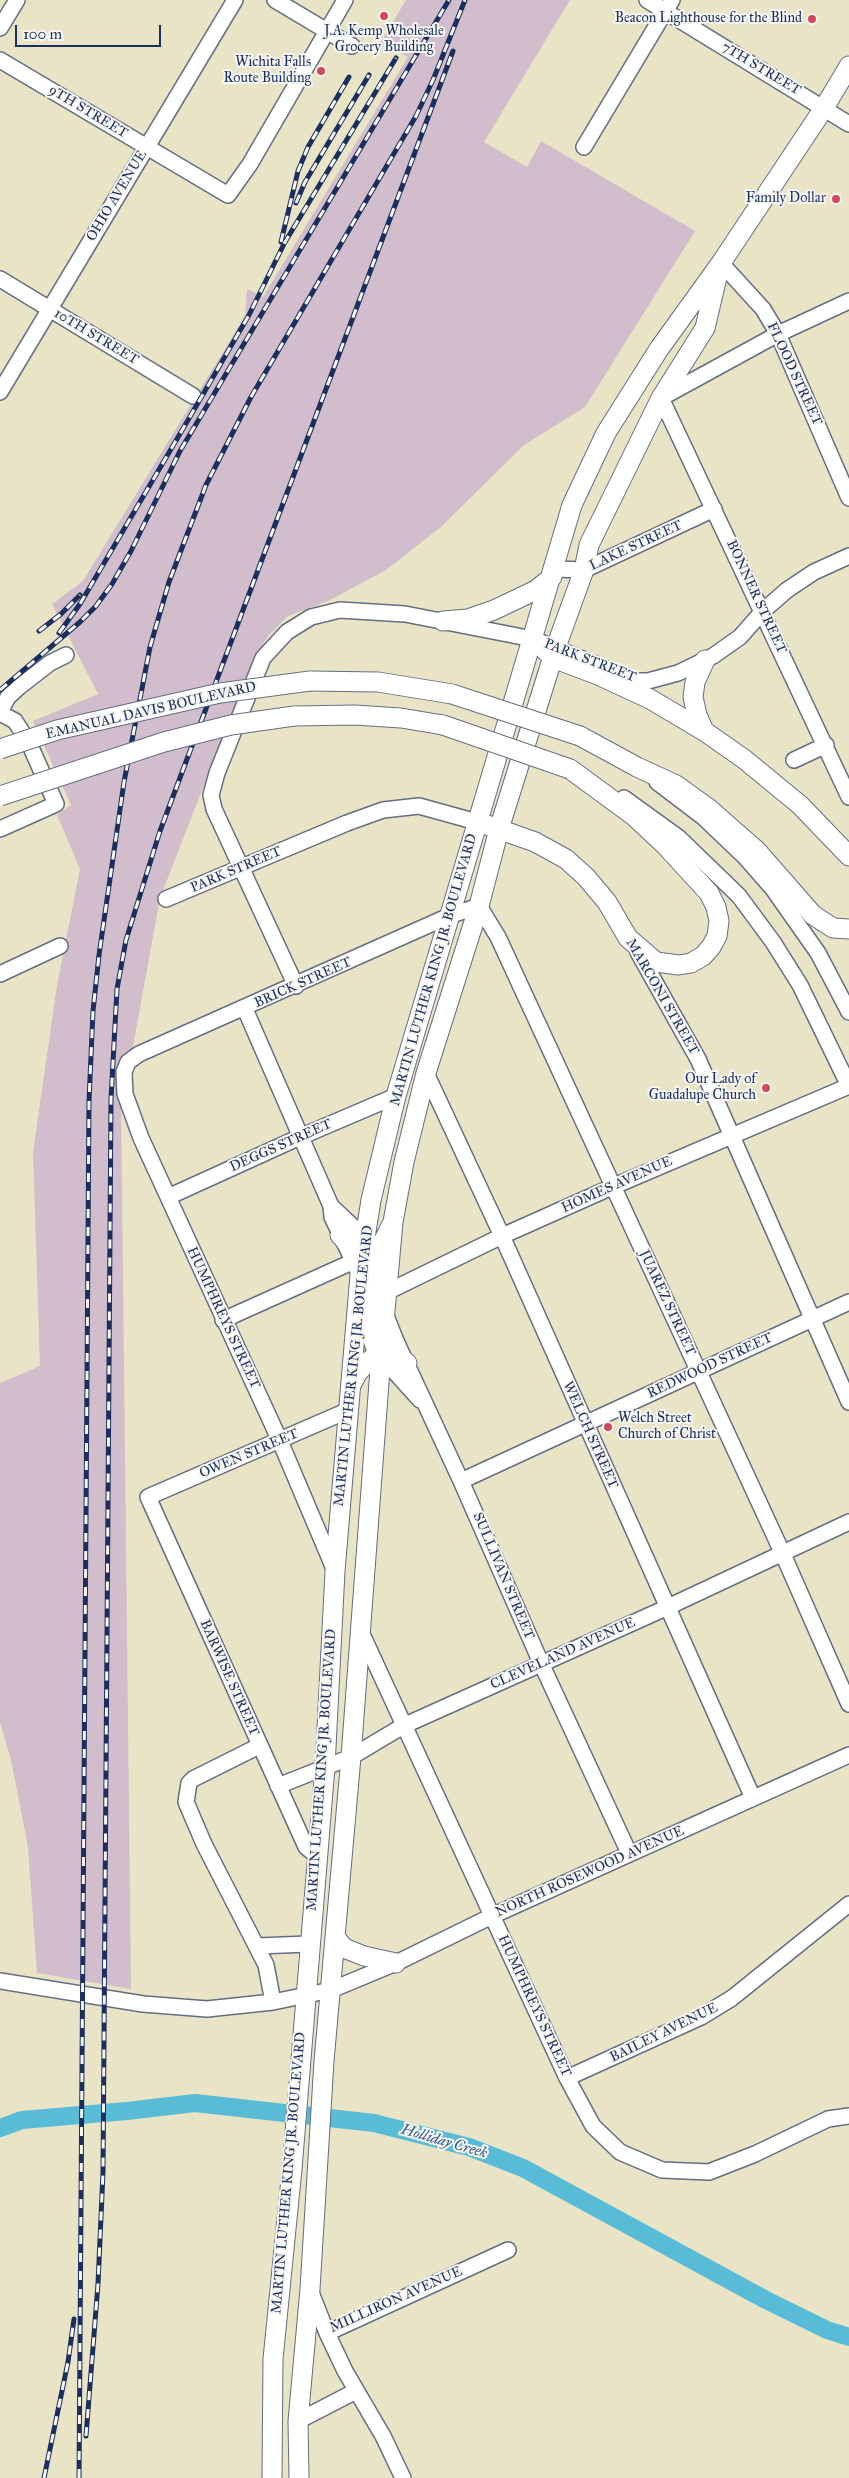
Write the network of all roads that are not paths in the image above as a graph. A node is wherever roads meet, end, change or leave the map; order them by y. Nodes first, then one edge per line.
1 (17, 0) edge
2 (235, 0) edge
3 (275, 0) edge
4 (345, 0) edge
5 (647, 0) edge
6 (669, 6) edge
7 (0, 28) edge
8 (327, 31) junction
9 (352, 46) dead end
10 (0, 60) edge
11 (849, 66) edge
12 (824, 108) junction
13 (849, 124) edge
14 (147, 147) junction
15 (584, 147) dead end
16 (721, 263) junction
17 (0, 279) edge
18 (849, 301) edge
19 (49, 309) junction
20 (778, 334) junction
21 (0, 392) edge
22 (193, 396) dead end
23 (661, 398) junction
24 (849, 498) edge
25 (714, 509) junction
26 (849, 556) edge
27 (584, 570) junction
28 (553, 573) junction
29 (763, 611) junction
30 (443, 621) junction
31 (532, 640) junction
32 (554, 652) junction
33 (66, 655) dead end
34 (705, 660) junction
35 (0, 712) edge
36 (57, 730) junction
37 (704, 731) junction
38 (0, 736) edge
39 (826, 745) junction
40 (0, 750) edge
41 (794, 760) dead end
42 (636, 767) junction
43 (570, 769) junction
44 (0, 796) edge
45 (849, 796) edge
46 (477, 822) junction
47 (0, 829) edge
48 (499, 829) junction
49 (849, 856) edge
50 (242, 869) junction
51 (166, 899) dead end
52 (479, 906) junction
53 (449, 916) junction
54 (849, 929) edge
55 (628, 938) junction
56 (60, 946) dead end
57 (0, 974) edge
58 (296, 986) junction
59 (245, 1009) junction
60 (849, 1012) edge
61 (128, 1062) joint
62 (426, 1073) junction
63 (849, 1086) edge
64 (396, 1096) junction
65 (732, 1135) junction
66 (300, 1136) junction
67 (612, 1186) junction
68 (168, 1197) junction
69 (331, 1206) junction
70 (393, 1222) junction
71 (340, 1234) joint
72 (502, 1236) junction
73 (363, 1255) junction
74 (387, 1292) junction
75 (849, 1302) edge
76 (385, 1316) junction
77 (813, 1318) junction
78 (223, 1320) junction
79 (381, 1356) junction
80 (407, 1363) junction
81 (699, 1372) junction
82 (351, 1386) junction
83 (849, 1402) edge
84 (428, 1408) junction
85 (349, 1410) junction
86 (585, 1424) junction
87 (280, 1441) junction
88 (462, 1481) junction
89 (148, 1497) joint
90 (849, 1522) edge
91 (782, 1552) junction
92 (335, 1571) junction
93 (668, 1607) junction
94 (359, 1629) junction
95 (540, 1663) junction
96 (849, 1704) edge
97 (403, 1726) junction
98 (259, 1746) junction
99 (849, 1755) edge
100 (351, 1757) junction
101 (325, 1766) junction
102 (278, 1786) junction
103 (754, 1798) junction
104 (629, 1853) junction
105 (316, 1860) junction
106 (849, 1904) edge
107 (492, 1916) junction
108 (335, 1936) junction
109 (309, 1944) junction
110 (257, 1946) junction
111 (396, 1963) junction
112 (0, 1980) edge
113 (318, 1993) junction
114 (274, 2002) junction
115 (567, 2078) junction
116 (849, 2116) edge
117 (508, 2250) dead end
118 (310, 2289) junction
119 (327, 2334) junction
120 (356, 2391) junction
121 (298, 2421) junction
122 (271, 2423) junction
123 (272, 2478) edge
124 (299, 2478) edge
125 (403, 2478) edge

1 - 7 street
2 - 14 street, OHIO AVENUE
3 - 8 street
4 - 8 street
5 - 6 street, 7TH STREET
6 - 12 street, 7TH STREET
6 - 15 street
8 - 9 street
8 - 14 street, 9TH STREET
10 - 14 street, 9TH STREET
11 - 12 main road, MARTIN LUTHER KING JR. BOULEVARD
12 - 13 street, 7TH STREET
12 - 16 main road, MARTIN LUTHER KING JR. BOULEVARD
14 - 19 street, OHIO AVENUE
16 - 20 street, FLOOD STREET
16 - 23 main road, MARTIN LUTHER KING JR. BOULEVARD
16 - 28 main road, MARTIN LUTHER KING JR. BOULEVARD
17 - 19 street, 10TH STREET
18 - 20 street
19 - 21 street, OHIO AVENUE
19 - 22 street, 10TH STREET
20 - 23 street
20 - 24 street, FLOOD STREET
23 - 25 street, BONNER STREET
23 - 27 main road, MARTIN LUTHER KING JR. BOULEVARD
25 - 27 street, LAKE STREET
25 - 29 street, BONNER STREET
26 - 29 street, PARK STREET
27 - 28 street, LAKE STREET
27 - 32 main road, MARTIN LUTHER KING JR. BOULEVARD
28 - 30 main road
28 - 31 main road, MARTIN LUTHER KING JR. BOULEVARD
29 - 34 street, PARK STREET
29 - 39 street, BONNER STREET
30 - 31 street
30 - 50 street
31 - 32 main road
31 - 46 main road, MARTIN LUTHER KING JR. BOULEVARD
32 - 34 street, PARK STREET
32 - 37 main road
32 - 48 main road, MARTIN LUTHER KING JR. BOULEVARD
33 - 35 street
34 - 37 main road
35 - 47 street
36 - 38 main road, bridge
36 - 40 main road, EMANUAL DAVIS BOULEVARD, bridge
36 - 42 main road, EMANUAL DAVIS BOULEVARD, bridge
37 - 49 main road
39 - 41 street
39 - 45 street, BONNER STREET
42 - 54 main road
42 - 60 street
43 - 44 main road, bridge
43 - 55 main road
43 - 63 street
46 - 48 main road, MARCONI STREET
46 - 50 street, PARK STREET
46 - 53 main road, MARTIN LUTHER KING JR. BOULEVARD
48 - 52 main road, MARTIN LUTHER KING JR. BOULEVARD
48 - 55 main road, MARCONI STREET
50 - 51 street, PARK STREET
50 - 58 street
52 - 53 street, BRICK STREET
52 - 62 main road, MARTIN LUTHER KING JR. BOULEVARD
52 - 67 street, JUAREZ STREET
53 - 58 street, BRICK STREET
53 - 64 main road, MARTIN LUTHER KING JR. BOULEVARD
55 - 65 street, MARCONI STREET
56 - 57 street
58 - 59 street, BRICK STREET
59 - 61 street, BRICK STREET
59 - 66 street, SULLIVAN STREET
61 - 68 street, HUMPHREYS STREET
62 - 70 main road, MARTIN LUTHER KING JR. BOULEVARD
62 - 72 street, WELCH STREET
63 - 65 street, HOMES AVENUE
64 - 66 street, DEGGS STREET
64 - 73 main road, MARTIN LUTHER KING JR. BOULEVARD
65 - 67 street, HOMES AVENUE
65 - 77 street, MARCONI STREET
66 - 68 street, DEGGS STREET
66 - 69 street, SULLIVAN STREET
67 - 72 street, HOMES AVENUE
67 - 81 street, JUAREZ STREET
68 - 78 street, HUMPHREYS STREET
69 - 71 street, SULLIVAN STREET
69 - 73 street, SULLIVAN STREET
70 - 73 main road
70 - 74 main road, MARTIN LUTHER KING JR. BOULEVARD
71 - 73 main road
72 - 74 street, HOMES AVENUE
72 - 86 street, WELCH STREET
73 - 76 street, SULLIVAN STREET
73 - 78 street
73 - 79 street, SULLIVAN STREET
73 - 82 main road, MARTIN LUTHER KING JR. BOULEVARD
74 - 76 main road, MARTIN LUTHER KING JR. BOULEVARD
75 - 77 street, REDWOOD STREET
76 - 79 main road, MARTIN LUTHER KING JR. BOULEVARD
76 - 80 street, SULLIVAN STREET
77 - 81 street, REDWOOD STREET
77 - 83 street, MARCONI STREET
78 - 87 street, HUMPHREYS STREET
79 - 80 main road
79 - 82 main road
79 - 84 street, SULLIVAN STREET
79 - 94 main road, MARTIN LUTHER KING JR. BOULEVARD
80 - 84 street, SULLIVAN STREET
81 - 86 street, REDWOOD STREET
81 - 91 street, JUAREZ STREET
82 - 85 main road, MARTIN LUTHER KING JR. BOULEVARD
84 - 88 street, SULLIVAN STREET
85 - 87 street, OWEN STREET
85 - 92 main road, MARTIN LUTHER KING JR. BOULEVARD
86 - 88 street, REDWOOD STREET
86 - 93 street, WELCH STREET
87 - 89 street, OWEN STREET
87 - 92 street, HUMPHREYS STREET
88 - 95 street, SULLIVAN STREET
89 - 98 street, BARWISE STREET
90 - 91 street, CLEVELAND AVENUE
91 - 93 street, CLEVELAND AVENUE
91 - 96 street, JUAREZ STREET
92 - 101 main road, MARTIN LUTHER KING JR. BOULEVARD
93 - 95 street, CLEVELAND AVENUE
93 - 103 street, WELCH STREET
94 - 97 street, HUMPHREYS STREET
94 - 100 main road, MARTIN LUTHER KING JR. BOULEVARD
95 - 97 street, CLEVELAND AVENUE
95 - 104 street, SULLIVAN STREET
97 - 100 street, CLEVELAND AVENUE
97 - 107 street, HUMPHREYS STREET
98 - 102 street, BARWISE STREET
98 - 110 street
99 - 103 street, NORTH ROSEWOOD AVENUE
100 - 101 street, CLEVELAND AVENUE
100 - 108 main road, MARTIN LUTHER KING JR. BOULEVARD
101 - 102 street, CLEVELAND AVENUE
101 - 105 main road, MARTIN LUTHER KING JR. BOULEVARD
102 - 105 street, BARWISE STREET
103 - 104 street, NORTH ROSEWOOD AVENUE
104 - 107 street, NORTH ROSEWOOD AVENUE
105 - 109 main road, MARTIN LUTHER KING JR. BOULEVARD
105 - 113 main road
106 - 115 street, BAILEY AVENUE
107 - 111 street, NORTH ROSEWOOD AVENUE
107 - 115 street, HUMPHREYS STREET
108 - 111 main road
108 - 113 main road, MARTIN LUTHER KING JR. BOULEVARD
109 - 110 street
109 - 113 main road, MARTIN LUTHER KING JR. BOULEVARD
110 - 114 street
111 - 113 street, NORTH ROSEWOOD AVENUE
112 - 114 street, NORTH ROSEWOOD AVENUE
113 - 114 street, NORTH ROSEWOOD AVENUE
113 - 118 main road, MARTIN LUTHER KING JR. BOULEVARD
113 - 122 main road, MARTIN LUTHER KING JR. BOULEVARD
115 - 116 street, HUMPHREYS STREET
117 - 119 street, MILLIRON AVENUE
118 - 119 street, MILLIRON AVENUE
118 - 121 main road, MARTIN LUTHER KING JR. BOULEVARD
119 - 120 street
120 - 121 street
120 - 125 street
121 - 122 main road
121 - 124 main road, MARTIN LUTHER KING JR. BOULEVARD
122 - 123 main road, MARTIN LUTHER KING JR. BOULEVARD

